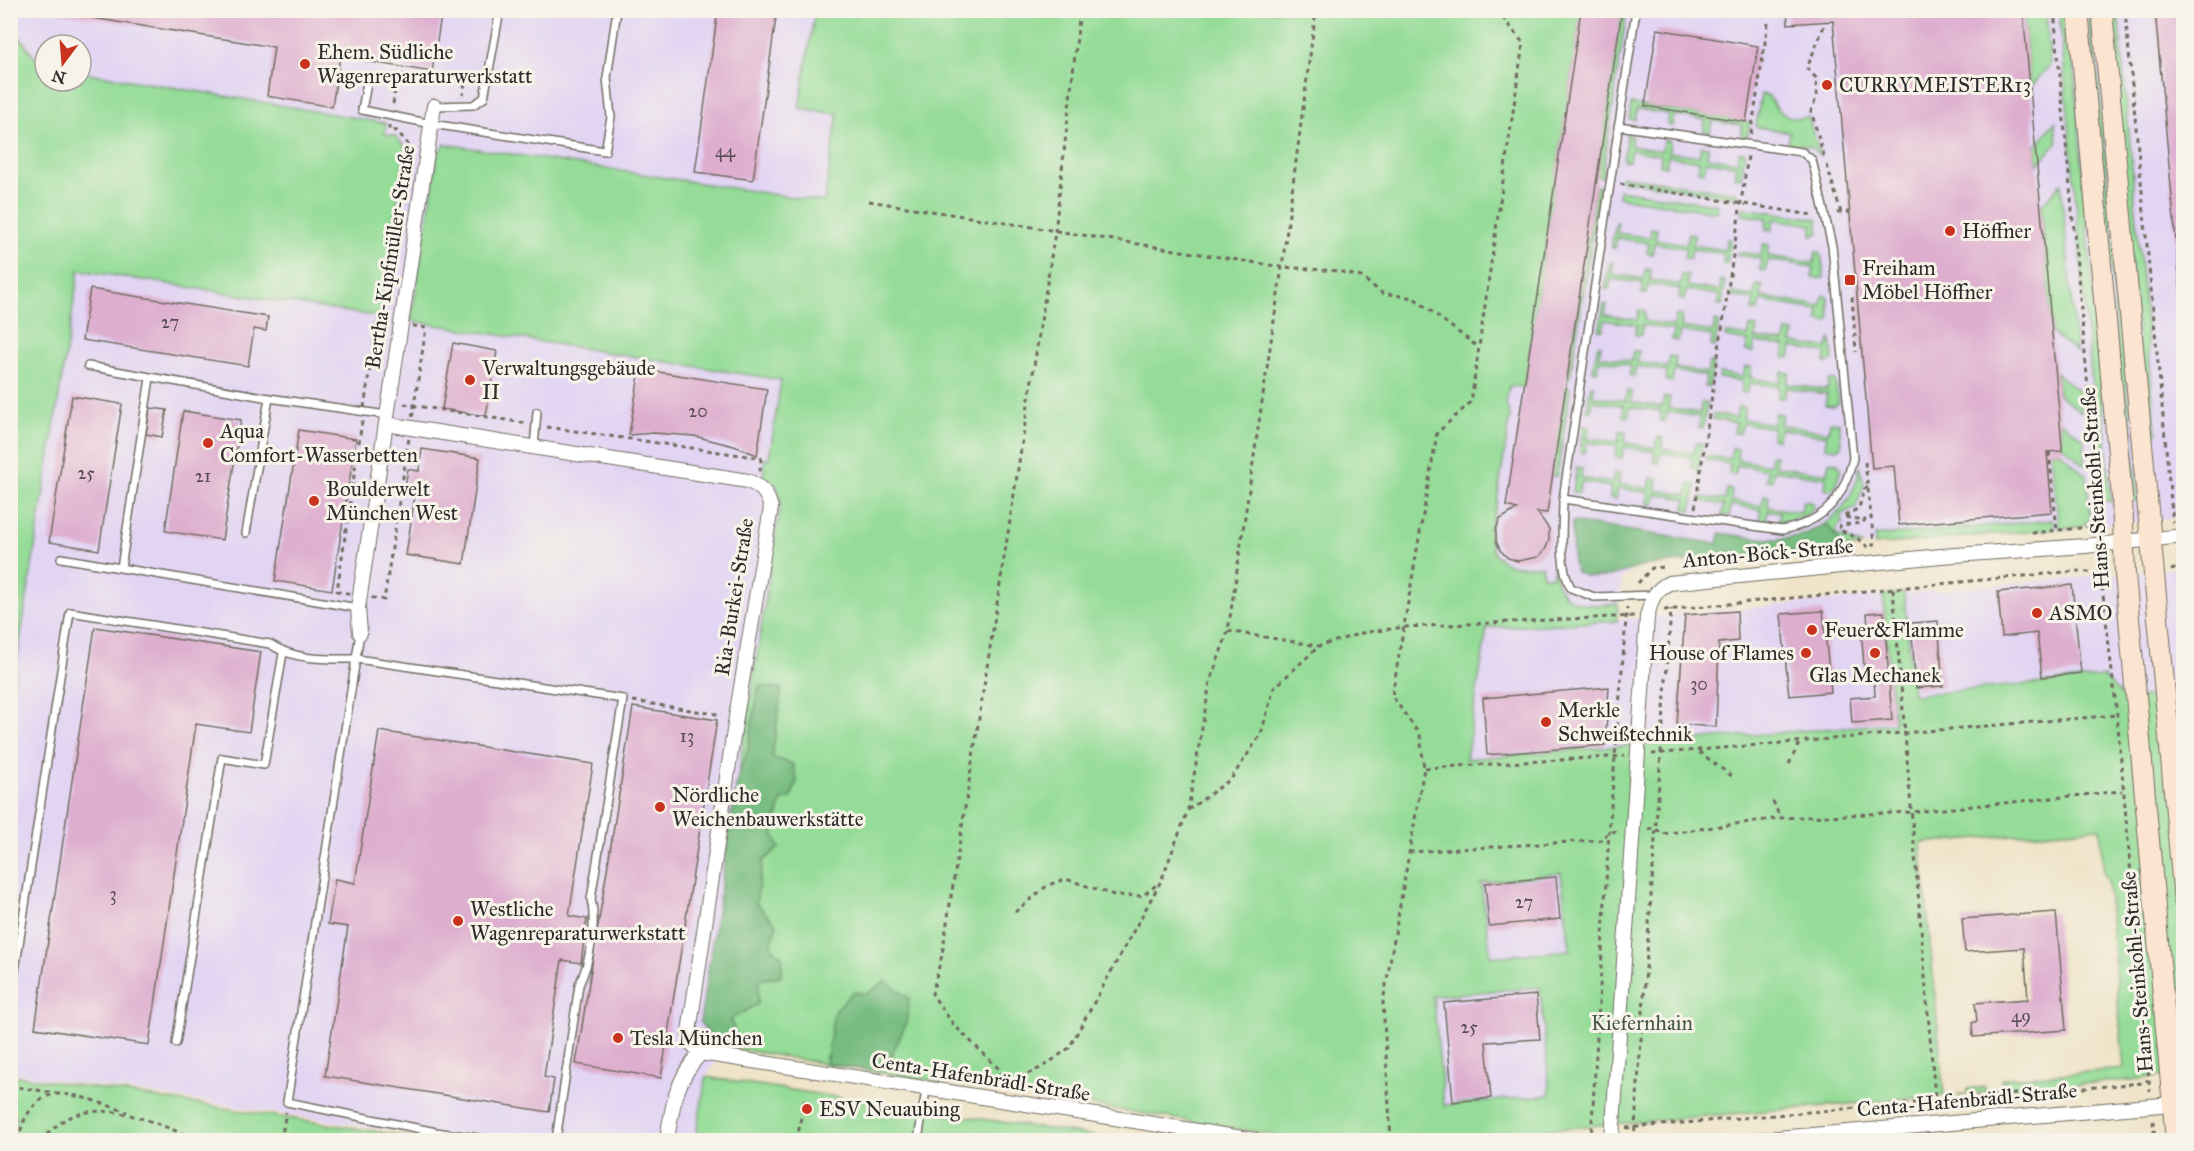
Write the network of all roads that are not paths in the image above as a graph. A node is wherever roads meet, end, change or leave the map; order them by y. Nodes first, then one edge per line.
1 (500, 10) edge
2 (617, 10) edge
3 (1636, 10) edge
4 (2078, 10) edge
5 (2102, 10) edge
6 (368, 78) dead end
7 (434, 106) joint
8 (432, 124) junction
9 (1618, 126) junction
10 (88, 366) dead end
11 (150, 378) junction
12 (269, 398) junction
13 (537, 412) dead end
14 (387, 414) junction
15 (534, 447) junction
16 (1563, 499) junction
17 (246, 533) dead end
18 (2180, 536) edge
19 (2150, 540) junction
20 (2124, 542) junction
21 (61, 558) dead end
22 (121, 568) junction
23 (1654, 595) junction
24 (359, 602) junction
25 (360, 633) joint
26 (283, 653) junction
27 (357, 659) junction
28 (2184, 900) edge
29 (10, 1003) edge
30 (176, 1043) dead end
31 (701, 1053) junction
32 (926, 1090) junction
33 (2178, 1103) edge
34 (1612, 1135) edge
35 (492, 1140) edge
36 (556, 1140) edge
37 (667, 1140) edge
38 (918, 1140) edge
39 (1255, 1140) edge
40 (1755, 1140) edge
41 (2176, 1140) edge

1 - 7 lane
2 - 8 lane
3 - 9 lane
4 - 20 main road, Hans-Steinkohl-Straße
5 - 19 main road
6 - 8 lane
7 - 8 street, Bertha-Kipfmüller-Straße
8 - 14 street, Bertha-Kipfmüller-Straße
9 - 16 lane
9 - 16 lane
10 - 11 lane
11 - 12 lane
11 - 22 lane
12 - 14 lane
12 - 17 lane
13 - 15 lane
14 - 15 street
14 - 24 street, Bertha-Kipfmüller-Straße
15 - 31 street, Ria-Burkei-Straße
16 - 23 lane
18 - 19 street, Anton-Böck-Straße
19 - 20 street, Anton-Böck-Straße
19 - 28 main road
20 - 23 street, Anton-Böck-Straße
20 - 33 main road, Hans-Steinkohl-Straße
21 - 22 lane
22 - 24 lane
23 - 34 street
24 - 25 street, Bertha-Kipfmüller-Straße
25 - 27 lane
26 - 27 lane
26 - 29 lane
26 - 30 lane
27 - 35 lane
27 - 36 lane
31 - 32 street, Centa-Hafenbrädl-Straße
31 - 37 street
32 - 38 lane
32 - 39 street, Centa-Hafenbrädl-Straße
33 - 40 street, Centa-Hafenbrädl-Straße
33 - 41 main road, Hans-Steinkohl-Straße

